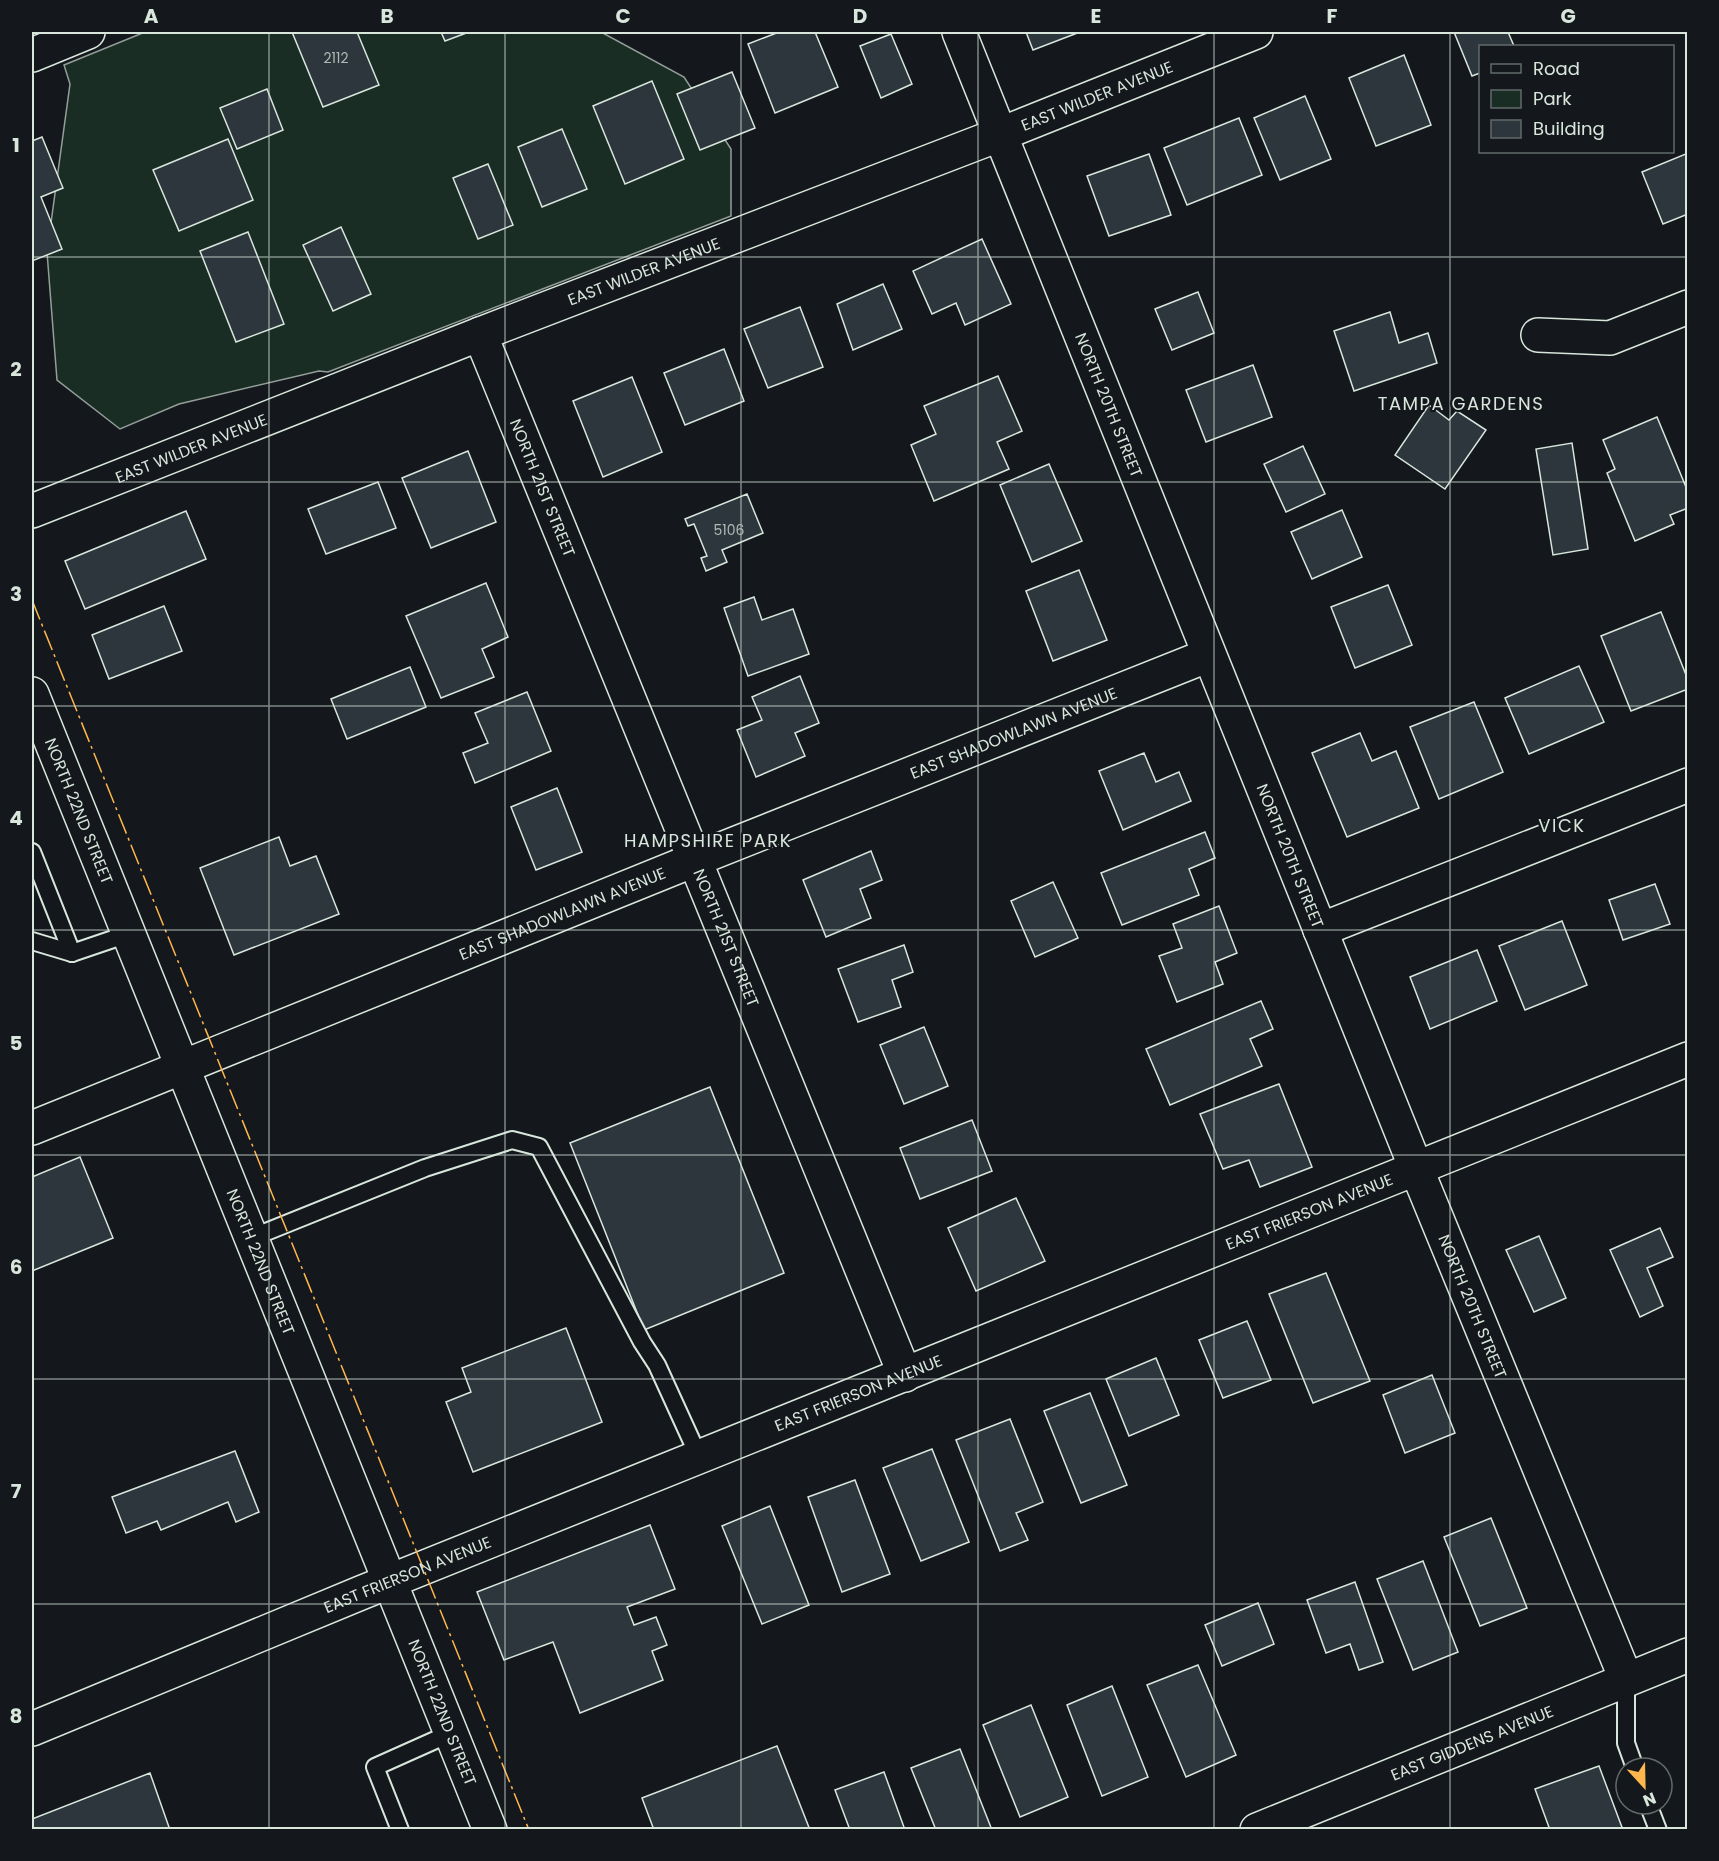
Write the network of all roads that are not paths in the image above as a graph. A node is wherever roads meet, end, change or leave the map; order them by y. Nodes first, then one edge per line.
1 (88, 32) edge
2 (958, 32) edge
3 (1256, 32) edge
4 (32, 55) edge
5 (1001, 134) junction
6 (1688, 308) edge
7 (480, 334) junction
8 (1538, 335) dead end
9 (32, 511) edge
10 (1209, 655) junction
11 (32, 694) edge
12 (1688, 785) edge
13 (32, 852) edge
14 (694, 860) junction
15 (1320, 930) junction
16 (128, 934) junction
17 (32, 941) edge
18 (72, 953) junction
19 (1688, 1059) edge
20 (181, 1067) junction
21 (32, 1128) edge
22 (1416, 1168) junction
23 (251, 1238) junction
24 (905, 1375) junction
25 (699, 1458) junction
26 (390, 1582) junction
27 (1688, 1654) edge
28 (1626, 1679) junction
29 (32, 1729) edge
30 (451, 1733) junction
31 (1631, 1756) edge
32 (400, 1830) edge
33 (490, 1830) edge
34 (1257, 1830) edge

1 - 4 street
2 - 5 street, NORTH 20TH STREET
3 - 5 street, EAST WILDER AVENUE
5 - 7 street, EAST WILDER AVENUE
5 - 10 street, NORTH 20TH STREET
6 - 8 street
7 - 9 street, EAST WILDER AVENUE
7 - 14 street, NORTH 21ST STREET
10 - 14 street, EAST SHADOWLAWN AVENUE
10 - 15 street, NORTH 20TH STREET
11 - 16 street, NORTH 22ND STREET
12 - 15 street
13 - 18 lane
14 - 20 street, EAST SHADOWLAWN AVENUE
14 - 24 street, NORTH 21ST STREET
15 - 22 street, NORTH 20TH STREET
16 - 18 lane
16 - 20 street, NORTH 22ND STREET
17 - 18 lane
19 - 22 street, EAST FRIERSON AVENUE
20 - 21 street, EAST SHADOWLAWN AVENUE
20 - 23 street, NORTH 22ND STREET
22 - 24 street, EAST FRIERSON AVENUE
22 - 28 street, NORTH 20TH STREET
23 - 25 lane
23 - 26 street, NORTH 22ND STREET
24 - 25 street, EAST FRIERSON AVENUE
25 - 26 street, EAST FRIERSON AVENUE
26 - 29 street, EAST FRIERSON AVENUE
26 - 30 street, NORTH 22ND STREET
27 - 28 street, EAST GIDDENS AVENUE
28 - 31 lane
28 - 34 street, EAST GIDDENS AVENUE
30 - 32 lane
30 - 33 street, NORTH 22ND STREET

